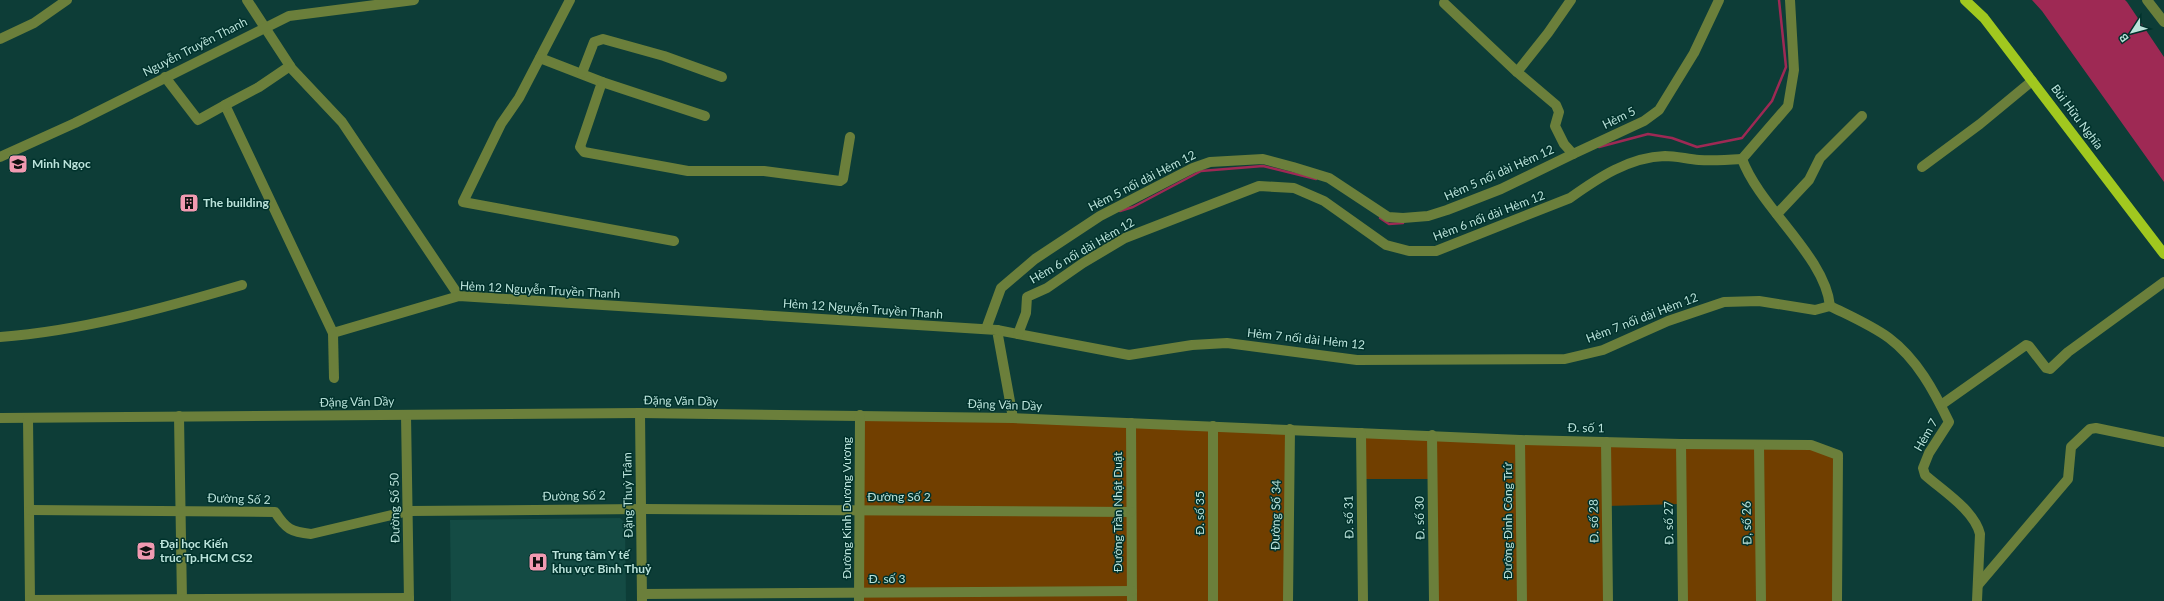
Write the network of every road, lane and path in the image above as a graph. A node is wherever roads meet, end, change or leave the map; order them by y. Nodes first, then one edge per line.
1 (67, 0) edge
2 (247, 0) edge
3 (414, 0) edge
4 (570, 0) edge
5 (1570, 0) edge
6 (1719, 0) edge
7 (1790, 0) edge
8 (1965, 0) edge
9 (2147, 0) edge
10 (1444, 3) dead end
11 (2164, 22) edge
12 (265, 27) junction
13 (0, 39) edge
14 (540, 58) junction
15 (290, 66) junction
16 (1517, 72) junction
17 (582, 73) junction
18 (165, 77) junction
19 (722, 77) dead end
20 (2032, 81) junction
21 (602, 82) junction
22 (225, 106) junction
23 (705, 116) dead end
24 (1862, 116) dead end
25 (850, 138) dead end
26 (1574, 154) junction
27 (0, 157) edge
28 (1742, 159) junction
29 (1922, 167) dead end
30 (1777, 214) junction
31 (674, 241) dead end
32 (2164, 254) edge
33 (2164, 282) edge
34 (242, 285) dead end
35 (459, 296) junction
36 (1830, 306) junction
37 (986, 329) junction
38 (997, 330) junction
39 (334, 333) junction
40 (1018, 334) junction
41 (0, 337) edge
42 (334, 378) dead end
43 (1941, 405) junction
44 (640, 413) junction
45 (406, 415) junction
46 (860, 415) junction
47 (179, 416) junction
48 (0, 418) edge
49 (28, 418) junction
50 (1013, 418) junction
51 (1131, 423) junction
52 (1213, 426) junction
53 (1290, 429) junction
54 (1361, 433) junction
55 (1432, 435) junction
56 (1520, 440) junction
57 (1606, 442) junction
58 (2164, 442) edge
59 (1681, 444) junction
60 (1759, 445) junction
61 (642, 509) junction
62 (30, 510) junction
63 (181, 510) junction
64 (860, 510) junction
65 (409, 511) junction
66 (1131, 512) junction
67 (1978, 584) junction
68 (1132, 596) edge
69 (859, 597) edge
70 (642, 598) edge
71 (409, 599) edge
72 (1837, 599) edge
73 (30, 600) edge
74 (182, 600) edge
75 (1213, 601) edge
76 (1288, 601) edge
77 (1363, 601) edge
78 (1434, 601) edge
79 (1522, 601) edge
80 (1608, 601) edge
81 (1683, 601) edge
82 (1761, 601) edge
83 (1977, 601) edge

1 - 13 street
2 - 12 street
3 - 12 street, Nguyễn Truyền Thanh
4 - 14 street
5 - 16 street
6 - 26 street, Hẻm 5
7 - 28 street
8 - 20 main road, Bùi Hữu Nghĩa
9 - 11 street
10 - 16 street
12 - 15 street
12 - 18 street, Nguyễn Truyền Thanh
14 - 17 street
14 - 31 street
15 - 22 street
15 - 35 street
16 - 26 street
17 - 19 street
17 - 21 street
18 - 22 street
18 - 27 street, Nguyễn Truyền Thanh
20 - 29 street
20 - 32 main road, Bùi Hữu Nghĩa
21 - 23 street
21 - 25 street
22 - 39 street
24 - 30 street
26 - 37 street, Hẻm 5 nối dài Hẻm 12
28 - 30 street
28 - 40 street, Hẻm 6 nối dài Hẻm 12
30 - 36 street
33 - 43 street
34 - 41 street
35 - 37 street, Hẻm 12 Nguyễn Truyền Thanh
35 - 39 street, Hẻm 12 Nguyễn Truyền Thanh
36 - 40 street, Hẻm 7 nối dài Hẻm 12
36 - 43 street, Hẻm 7
37 - 38 street, Hẻm 12 Nguyễn Truyền Thanh
38 - 40 street, Hẻm 7 nối dài Hẻm 12
38 - 50 street
39 - 42 street
43 - 67 street, Hẻm 7
44 - 45 street, Đặng Văn Dầy
44 - 46 street, Đặng Văn Dầy
44 - 61 street, Đặng Thuỳ Trâm
45 - 47 street, Đặng Văn Dầy
45 - 65 street, Đường Số 50
46 - 50 street, Đặng Văn Dầy
46 - 64 street, Đường Kinh Dương Vương
47 - 49 street, Đặng Văn Dầy
47 - 63 street
48 - 49 street, Đặng Văn Dầy
49 - 62 street
50 - 51 street, Đặng Văn Dầy
51 - 52 street, Đặng Văn Dầy
51 - 66 street, Đường Trần Nhật Duật
52 - 53 street, Đặng Văn Dầy
52 - 75 street, Đ. số 35
53 - 54 street, Đặng Văn Dầy
53 - 76 street, Đường Số 34
54 - 55 street, Đ. số 1
54 - 77 street, Đ. số 31
55 - 56 street, Đ. số 1
55 - 78 street, Đ. số 30
56 - 57 street, Đ. số 1
56 - 79 street, Đường Đinh Công Trứ
57 - 59 street, Đ. số 1
57 - 80 street, Đ. số 28
58 - 67 street
59 - 60 street, Đ. số 1
59 - 81 street, Đ. số 27
60 - 72 street, Đ. số 1
60 - 82 street, Đ, số 26
61 - 64 street, Đường Số 2
61 - 65 street, Đường Số 2
61 - 70 street, Đặng Thuỳ Trâm
62 - 63 street, Đường Số 2
62 - 73 street
63 - 65 street, Đường Số 2
63 - 74 street
64 - 66 street, Đường Số 2
64 - 69 street, Đường Kinh Dương Vương
65 - 71 street, Đường Số 50
66 - 68 street, Đường Trần Nhật Duật
67 - 83 street, Hẻm 7
68 - 69 street, Đ. số 3
69 - 70 street, Đ. số 3
71 - 74 street
73 - 74 street

